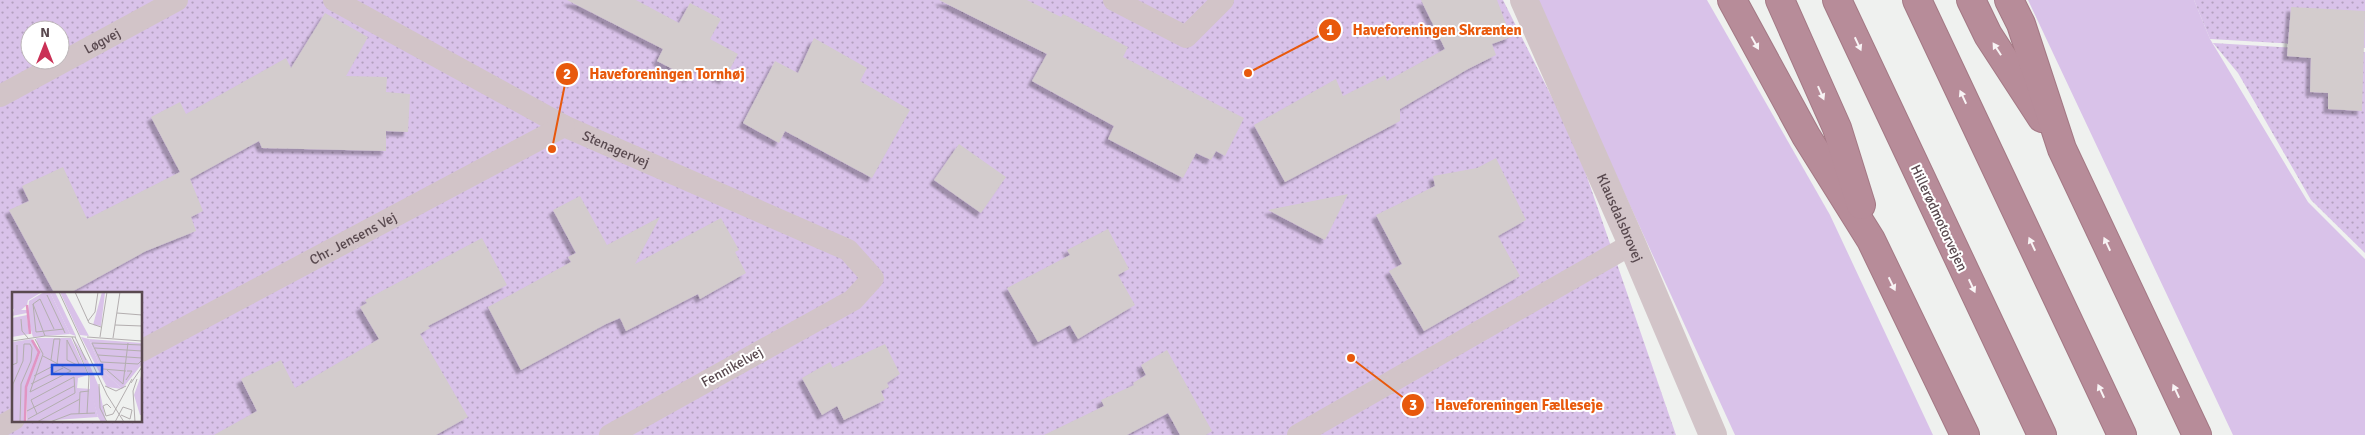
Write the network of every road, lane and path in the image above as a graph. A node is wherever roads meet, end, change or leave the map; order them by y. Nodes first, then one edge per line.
1 (177, 0) edge
2 (334, 0) edge
3 (1114, 0) edge
4 (1223, 0) edge
5 (1524, 0) edge
6 (1732, 0) edge
7 (1780, 0) edge
8 (1837, 0) edge
9 (1917, 0) edge
10 (1971, 0) edge
11 (2009, 0) edge
12 (0, 96) edge
13 (564, 126) junction
14 (2062, 149) junction
15 (1871, 240) junction
16 (1632, 244) junction
17 (853, 300) joint
18 (142, 350) edge
19 (12, 420) edge
20 (0, 426) edge
21 (610, 435) edge
22 (1298, 435) edge
23 (1713, 435) edge
24 (1965, 435) edge
25 (2042, 435) edge
26 (2122, 435) edge
27 (2197, 435) edge

1 - 12 lane, Løgvej
2 - 13 lane, Stenagervej
3 - 4 lane
5 - 16 street, Klausdalsbrovej
6 -> 15 highway
7 -> 15 highway
8 -> 25 highway, Hillerødmotorvejen
26 -> 9 highway
14 -> 10 highway
11 - 14 highway
13 - 17 lane, Stenagervej
13 - 18 lane, Chr. Jensens Vej
27 -> 14 highway
15 -> 24 highway
16 - 22 lane
16 - 23 street, Klausdalsbrovej
17 - 21 lane, Fennikelvej
19 - 20 lane

